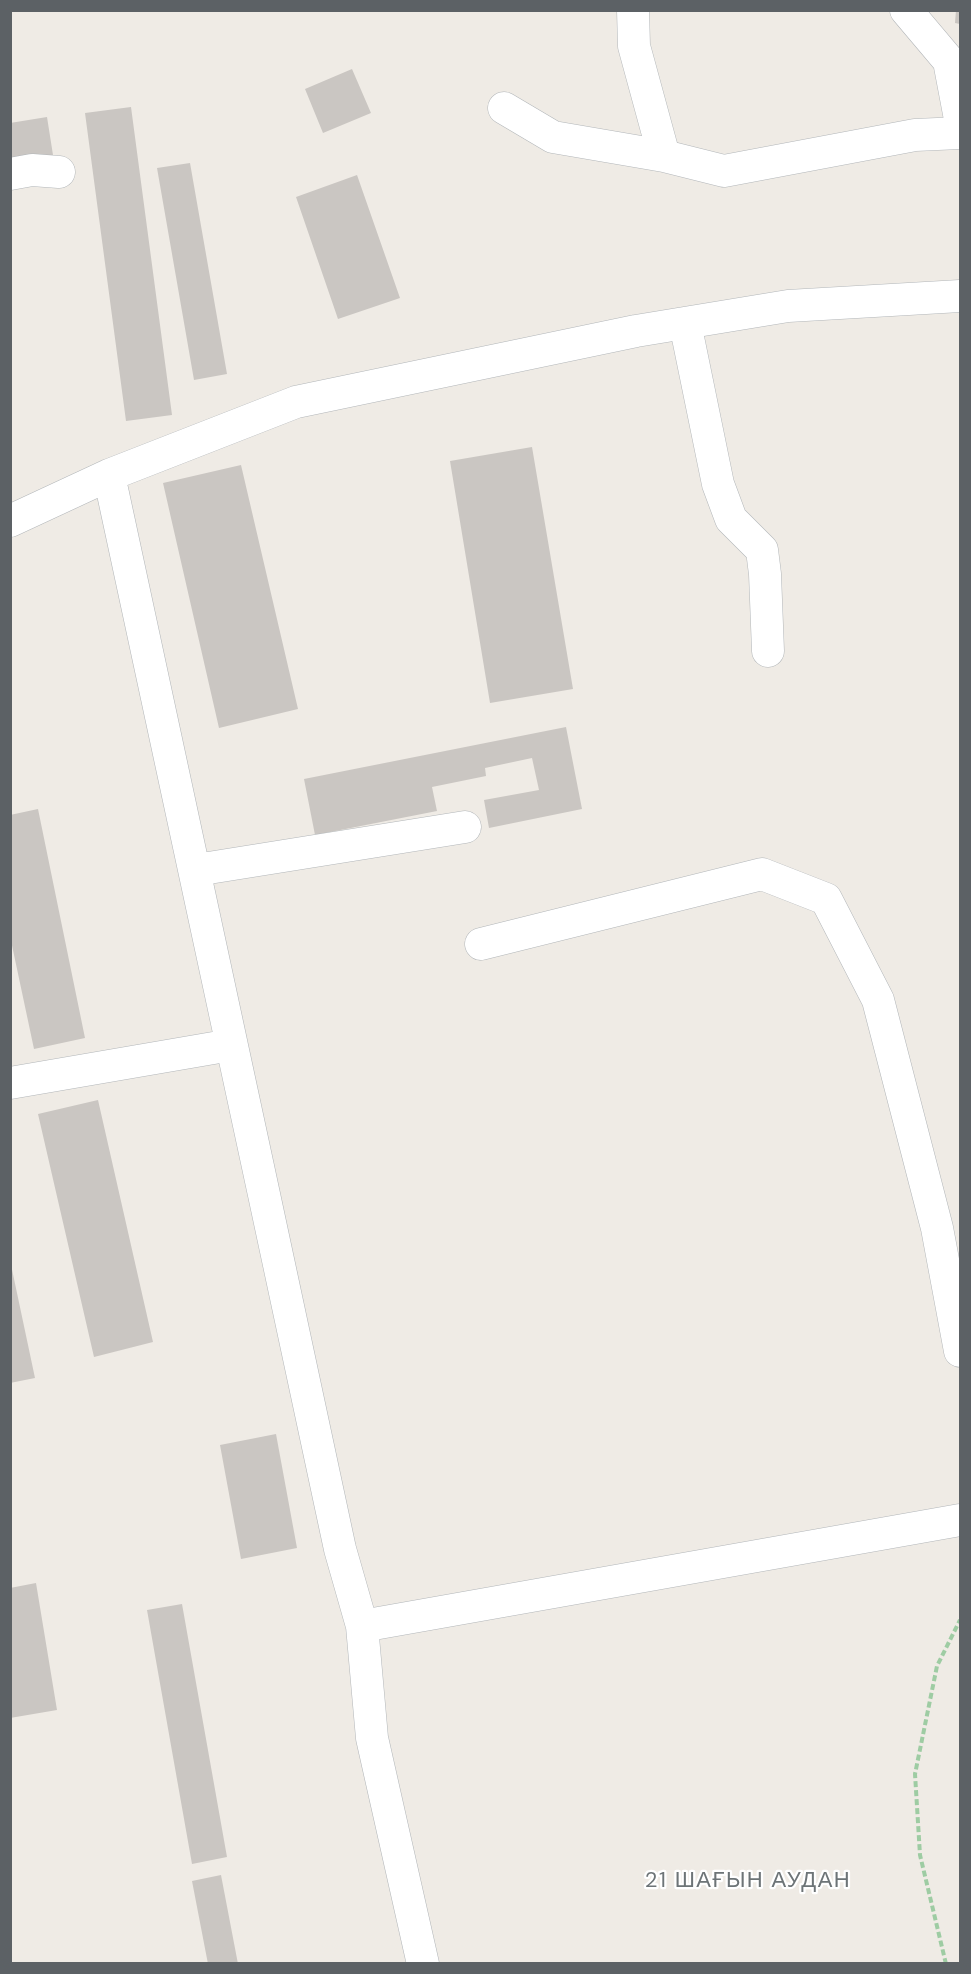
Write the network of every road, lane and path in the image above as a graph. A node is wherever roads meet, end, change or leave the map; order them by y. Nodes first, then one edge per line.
1 (633, 10) edge
2 (906, 10) edge
3 (504, 108) dead end
4 (960, 119) edge
5 (960, 133) edge
6 (664, 156) junction
7 (59, 172) dead end
8 (10, 174) edge
9 (960, 296) edge
10 (685, 323) junction
11 (109, 475) junction
12 (10, 521) edge
13 (768, 651) dead end
14 (465, 827) dead end
15 (196, 870) junction
16 (481, 944) dead end
17 (231, 1044) junction
18 (10, 1083) edge
19 (960, 1351) edge
20 (960, 1520) edge
21 (960, 1620) edge
22 (362, 1626) junction
23 (423, 1964) edge
24 (946, 1964) edge

1 - 6 street
2 - 4 street
3 - 6 street
5 - 6 street
7 - 8 street
9 - 10 street
10 - 11 street
10 - 13 street
11 - 12 street
11 - 15 street
14 - 15 street
15 - 17 street
16 - 19 street
17 - 18 street
17 - 22 street
20 - 22 street
21 - 24 path
22 - 23 street

